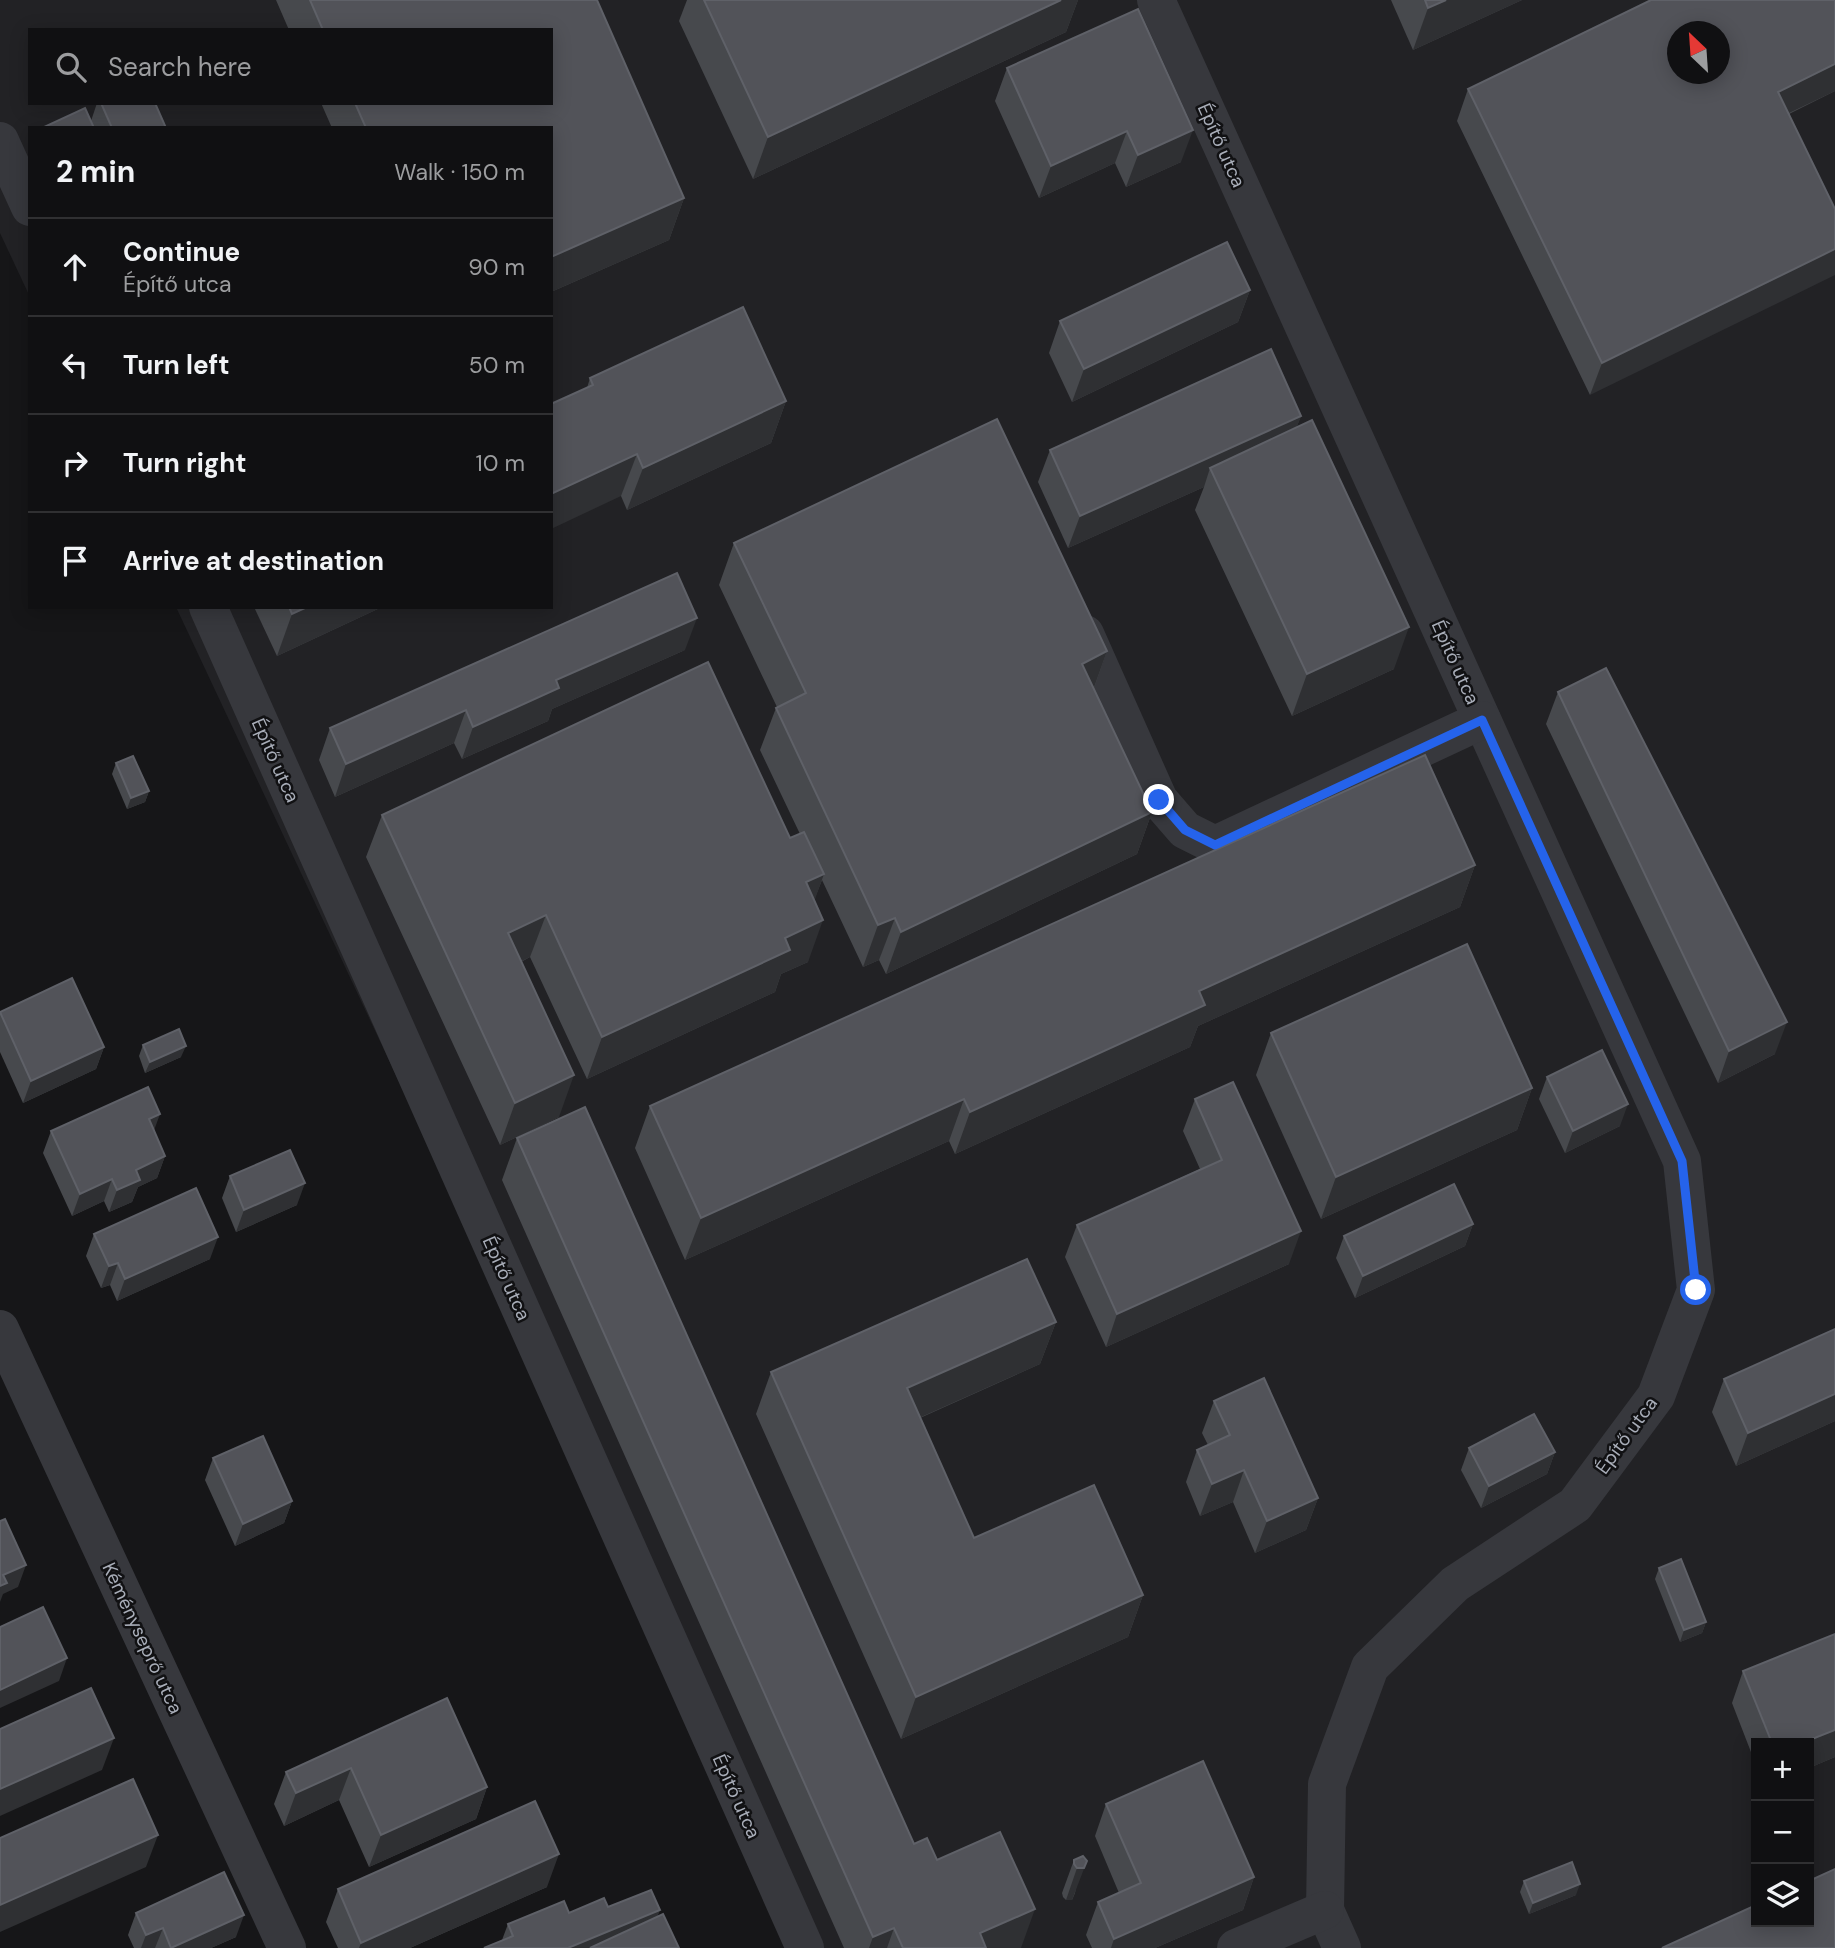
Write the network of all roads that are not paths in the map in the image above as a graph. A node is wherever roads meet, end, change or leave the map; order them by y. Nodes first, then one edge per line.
1 (1156, 0) edge
2 (0, 141) edge
3 (28, 204) edge
4 (209, 609) edge
5 (1085, 634) edge
6 (1482, 720) junction
7 (0, 1329) edge
8 (1325, 1910) junction
9 (287, 1948) edge
10 (805, 1948) edge
11 (1237, 1948) edge
12 (1342, 1948) edge

1 - 6 street, Építő utca
2 - 3 street
4 - 10 street, Építő utca
5 - 6 street
6 - 8 street, Építő utca
7 - 9 street, Kéményseprő utca
8 - 11 street
8 - 12 street, Építő utca

